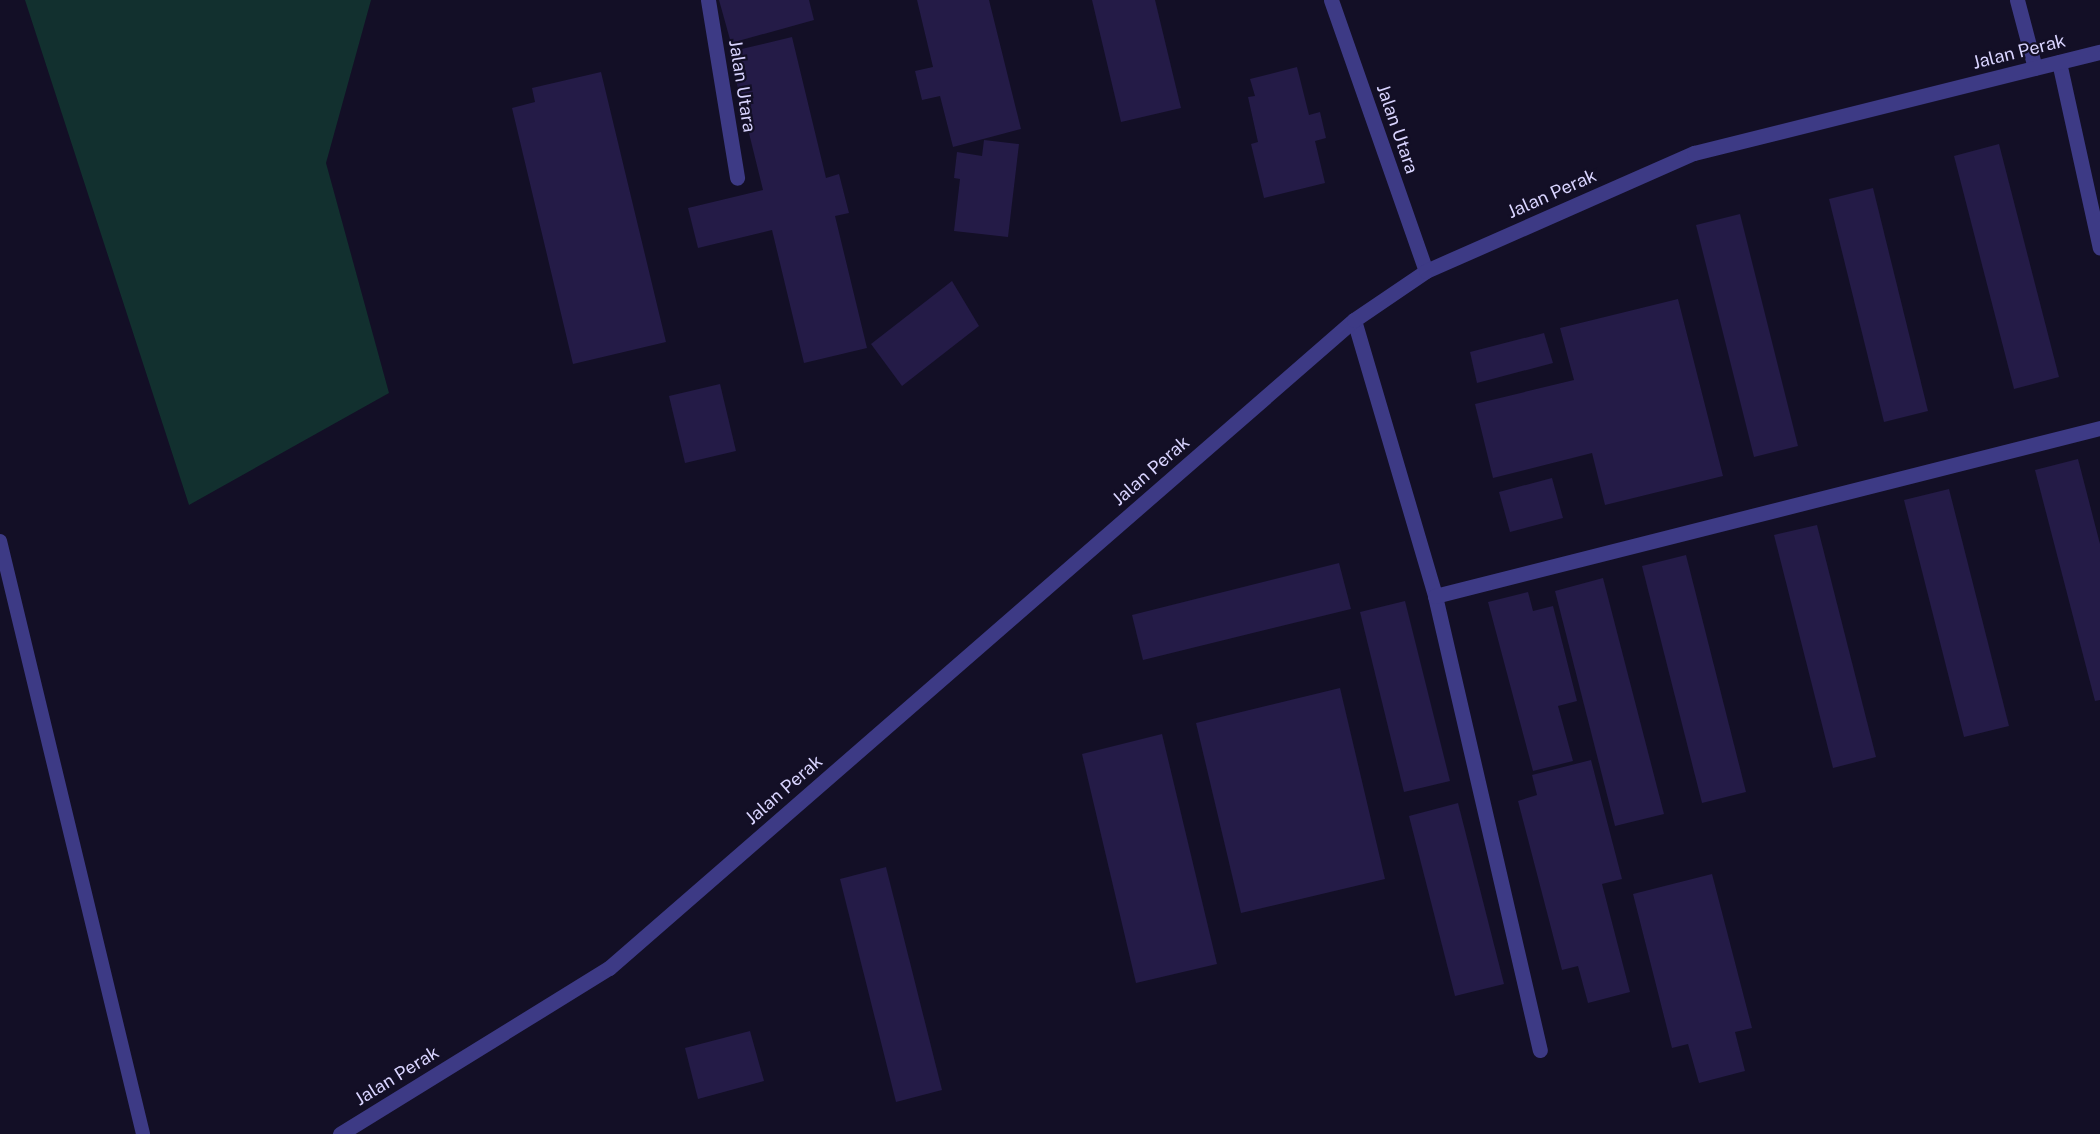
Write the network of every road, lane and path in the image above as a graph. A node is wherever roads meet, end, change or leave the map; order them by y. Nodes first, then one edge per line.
1 (708, 0) edge
2 (1331, 0) edge
3 (2017, 0) edge
4 (2100, 52) edge
5 (2059, 62) junction
6 (2035, 68) junction
7 (737, 178) dead end
8 (2100, 248) edge
9 (1426, 271) junction
10 (1354, 320) junction
11 (2100, 428) edge
12 (0, 541) edge
13 (1434, 596) junction
14 (1540, 1050) dead end
15 (143, 1134) edge
16 (340, 1134) edge

1 - 7 street, Jalan Utara
2 - 9 street, Jalan Utara
3 - 6 street
4 - 5 street, Jalan Perak
5 - 6 street, Jalan Perak
5 - 8 street
6 - 9 street, Jalan Perak
9 - 10 street, Jalan Perak
10 - 13 street
10 - 16 street, Jalan Perak
11 - 13 street
12 - 15 lane
13 - 14 street

